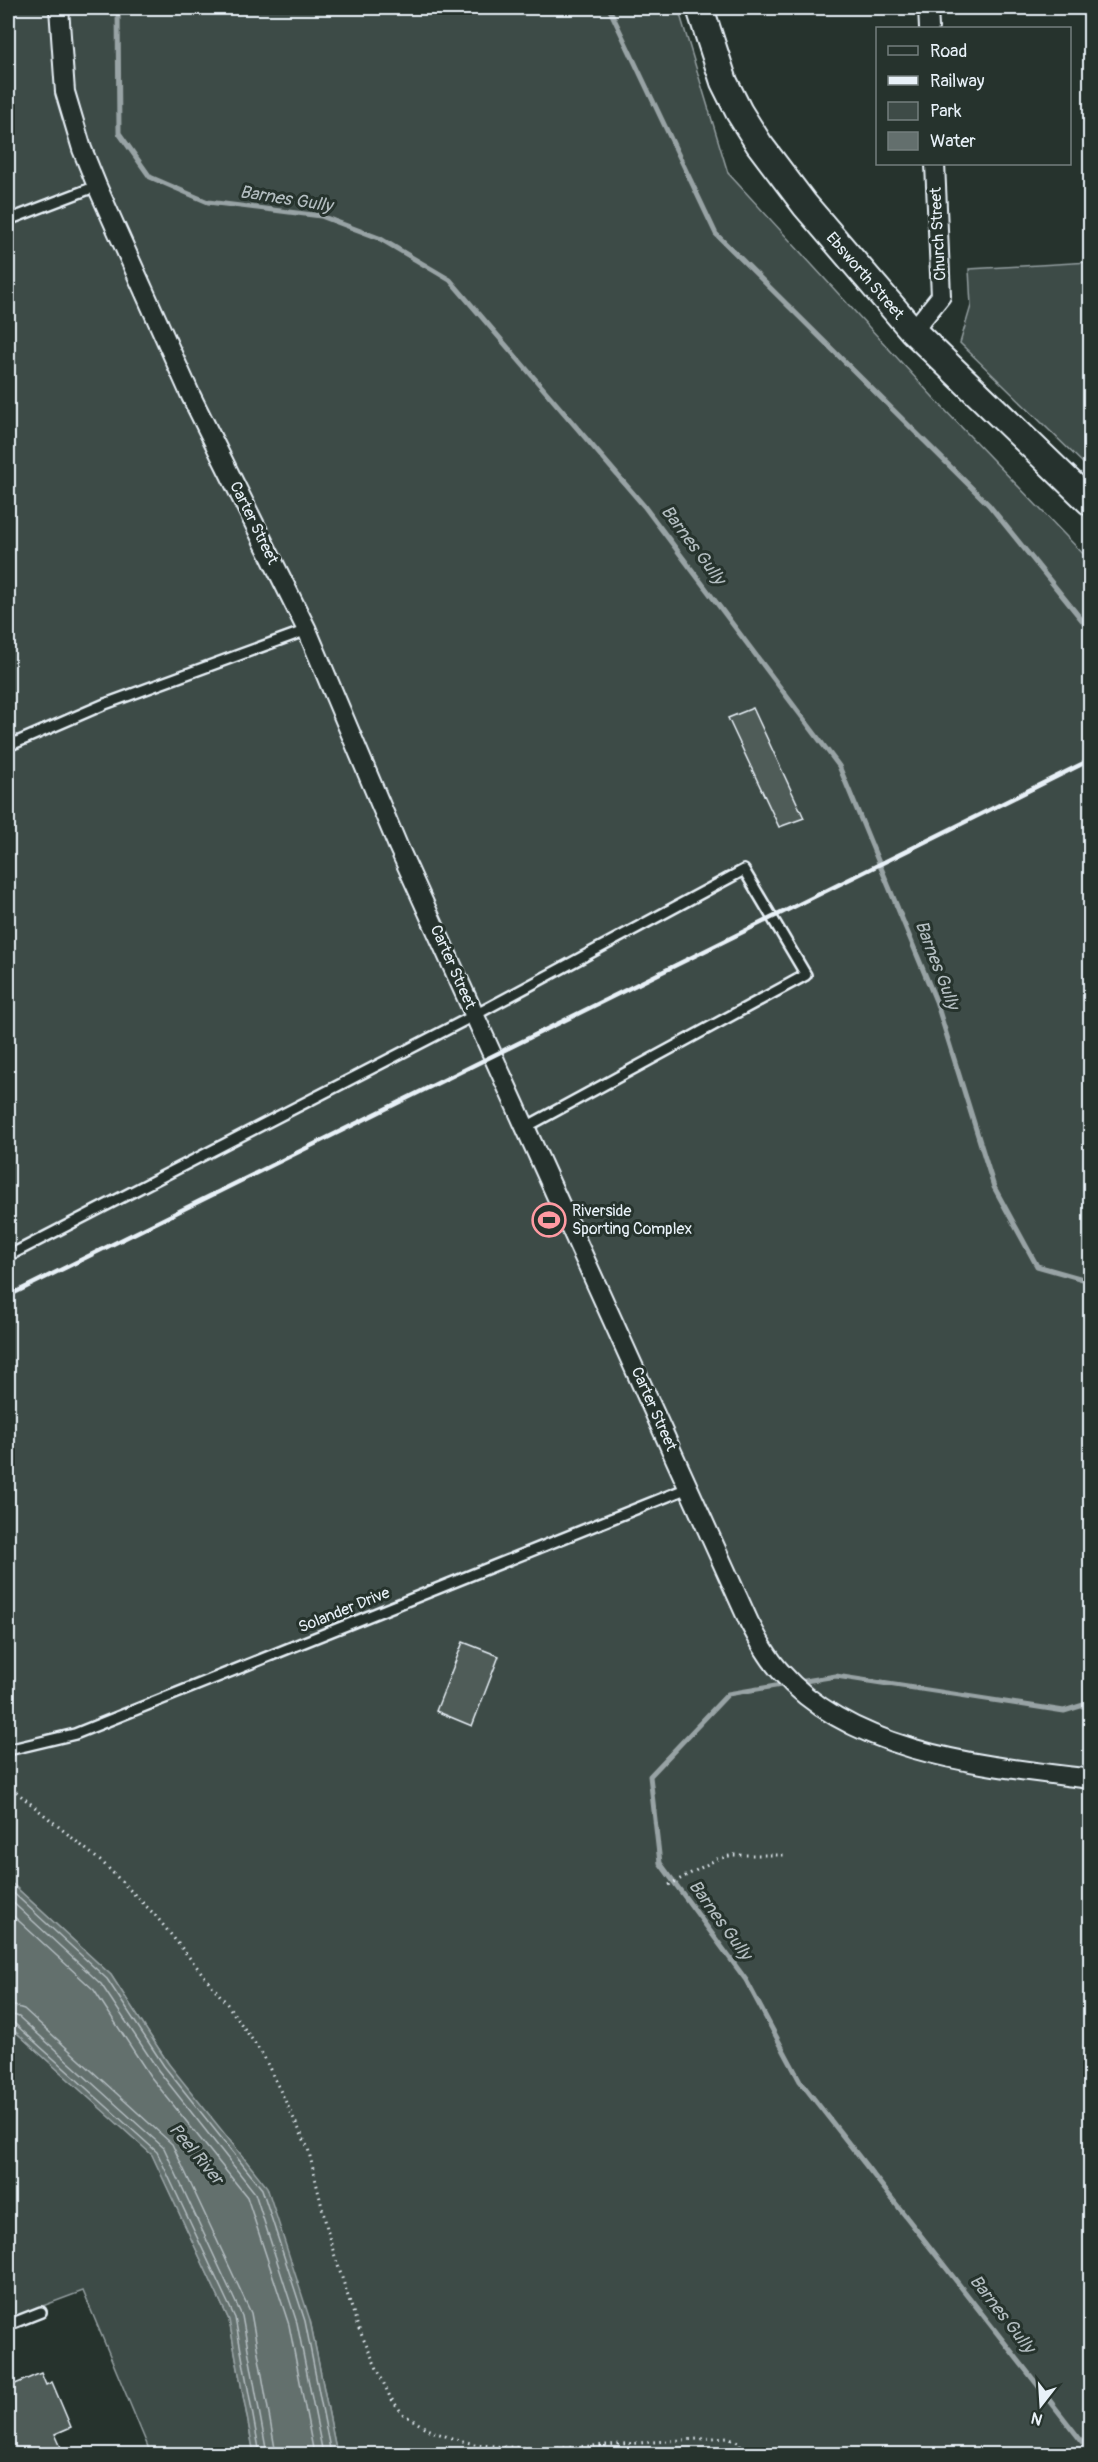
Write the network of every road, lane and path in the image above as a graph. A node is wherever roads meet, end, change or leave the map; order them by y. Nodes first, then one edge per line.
1 (60, 8) edge
2 (700, 8) edge
3 (928, 8) edge
4 (929, 27) edge
5 (935, 165) edge
6 (97, 186) junction
7 (8, 220) edge
8 (913, 331) junction
9 (1090, 502) edge
10 (307, 630) junction
11 (8, 746) edge
12 (475, 1016) junction
13 (526, 1127) junction
14 (8, 1256) edge
15 (688, 1488) junction
16 (8, 1750) edge
17 (8, 1776) edge
18 (1090, 1779) edge
19 (786, 1855) dead end
20 (669, 1885) dead end
21 (41, 2312) dead end
22 (8, 2325) edge
23 (741, 2454) edge

1 - 6 street, Carter Street
2 - 8 street, Ebsworth Street
3 - 4 street
5 - 8 street, Church Street
6 - 7 lane
6 - 10 street, Carter Street
8 - 9 street, Ebsworth Street
10 - 11 lane
10 - 12 street, Carter Street
12 - 13 street, Carter Street
12 - 13 lane
12 - 14 lane
13 - 15 street, Carter Street
15 - 16 lane, Solander Drive
15 - 18 street, Carter Street
17 - 23 path
19 - 20 path
21 - 22 lane

